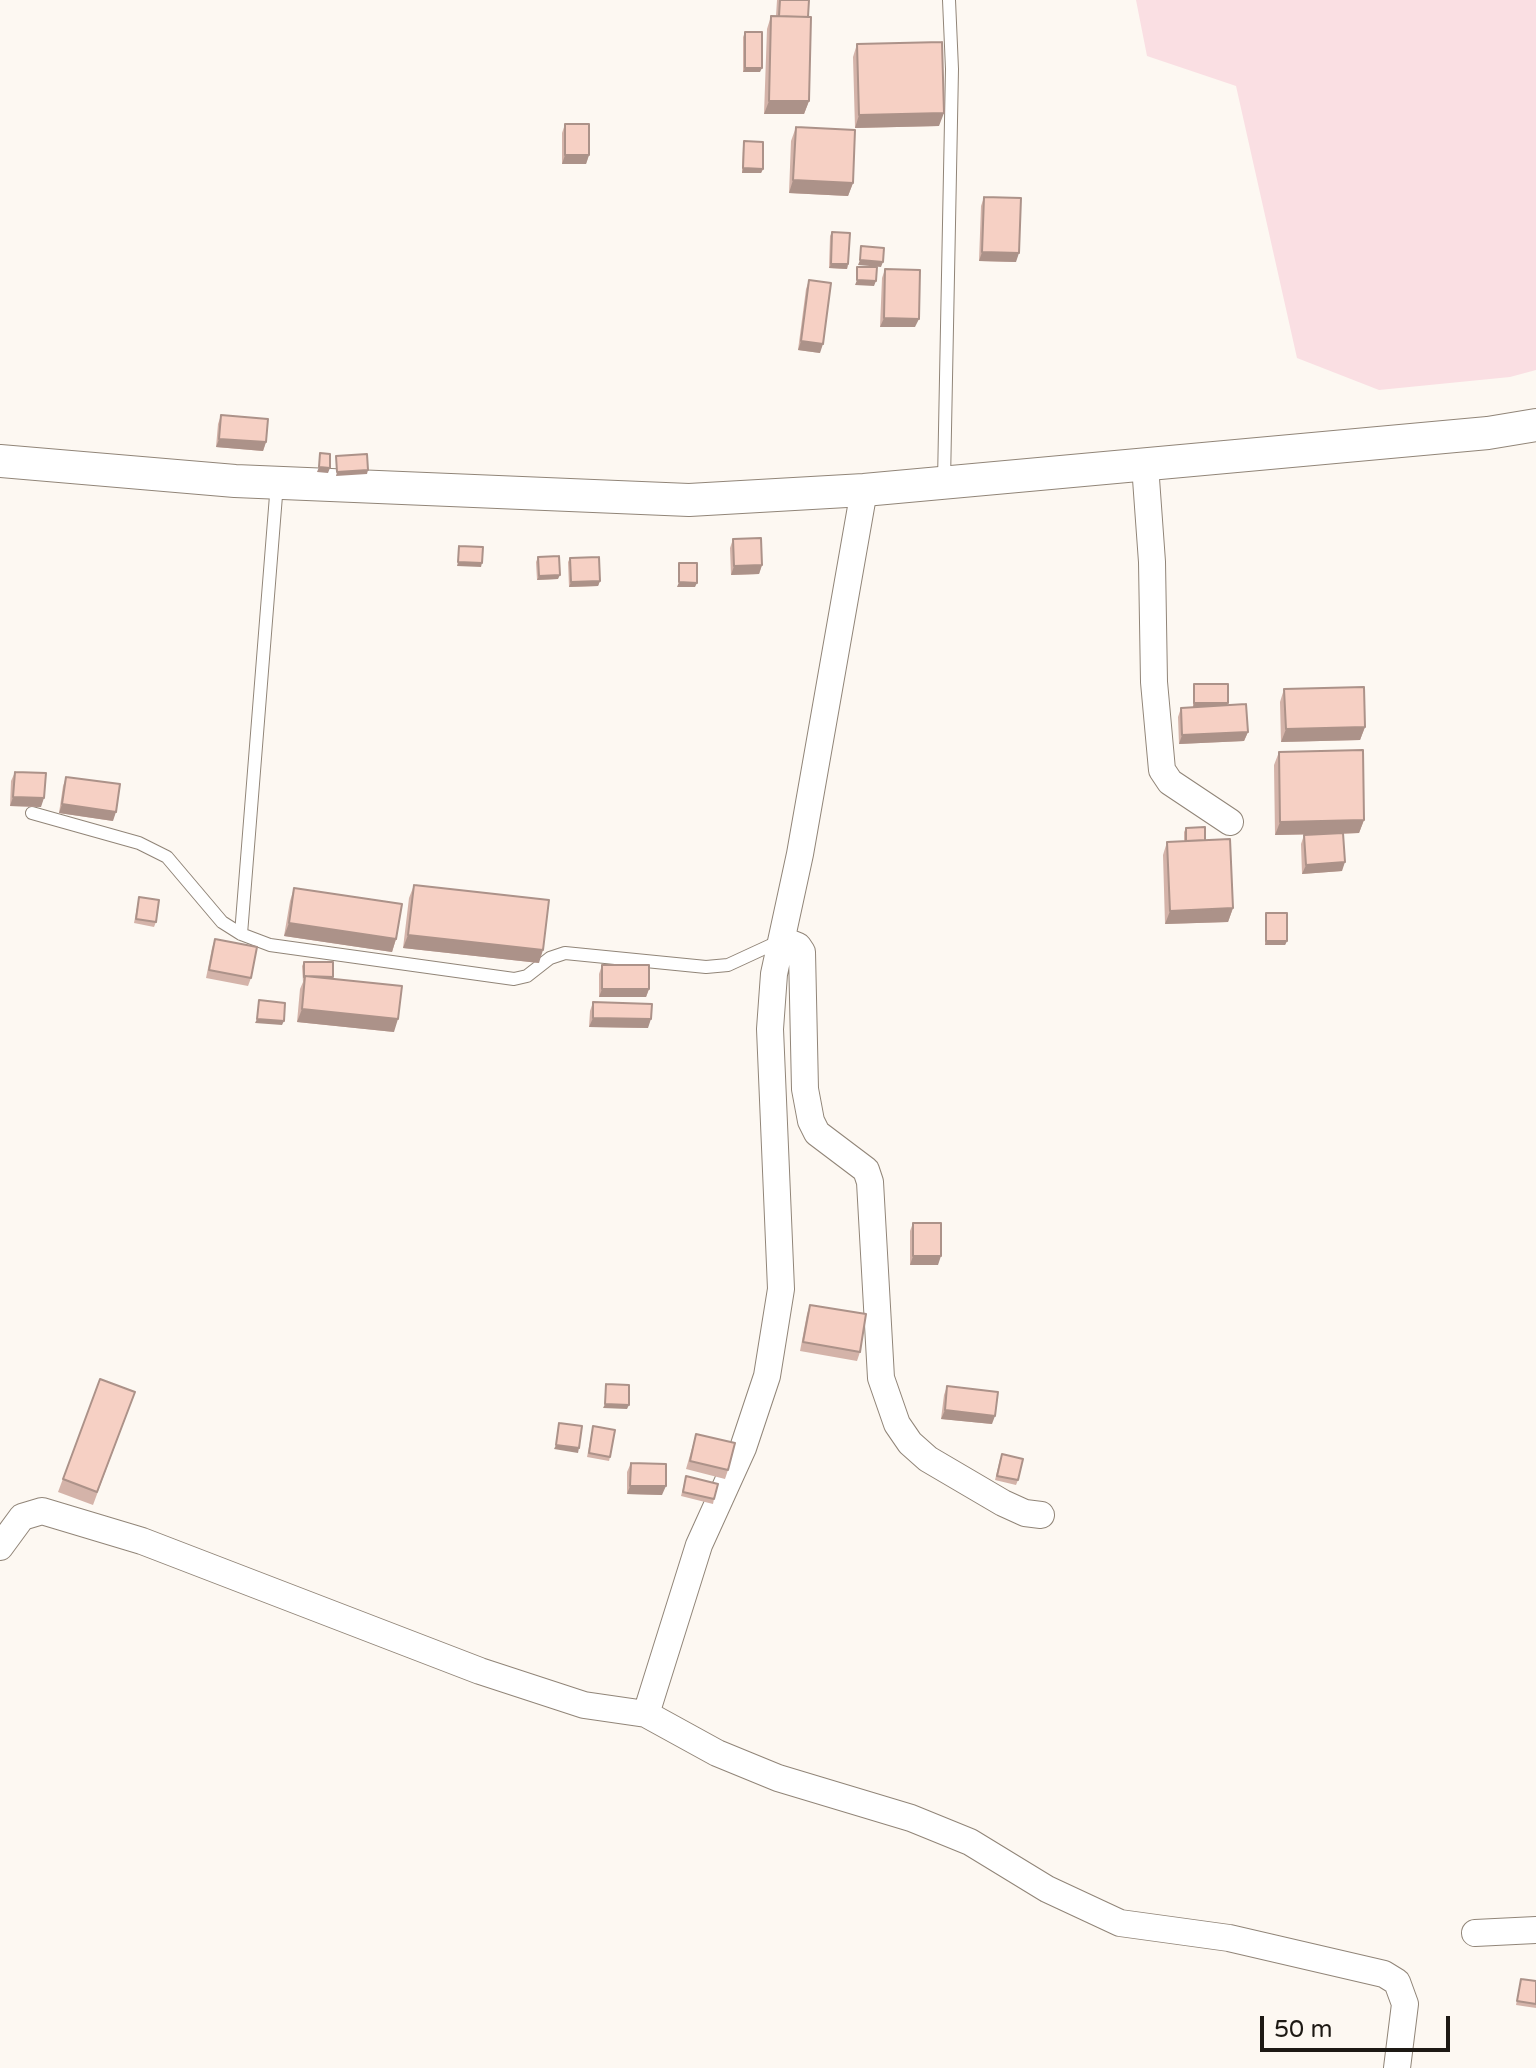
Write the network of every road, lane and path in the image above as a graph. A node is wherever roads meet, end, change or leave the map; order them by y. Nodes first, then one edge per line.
1 (949, 0) edge
2 (1536, 425) edge
3 (0, 461) edge
4 (1145, 465) junction
5 (944, 481) junction
6 (277, 483) junction
7 (864, 490) junction
8 (32, 813) edge
9 (1230, 822) dead end
10 (241, 934) junction
11 (783, 940) junction
12 (1041, 1515) dead end
13 (0, 1547) edge
14 (646, 1714) junction
15 (1536, 1930) edge
16 (1475, 1933) dead end
17 (1397, 2068) edge

1 - 5 lane
2 - 4 street
3 - 6 street
4 - 5 street
4 - 9 street
5 - 7 street
6 - 7 street
6 - 10 lane
7 - 11 street
8 - 10 lane
10 - 11 lane
11 - 12 street
11 - 14 street
13 - 14 street
14 - 17 street
15 - 16 street

